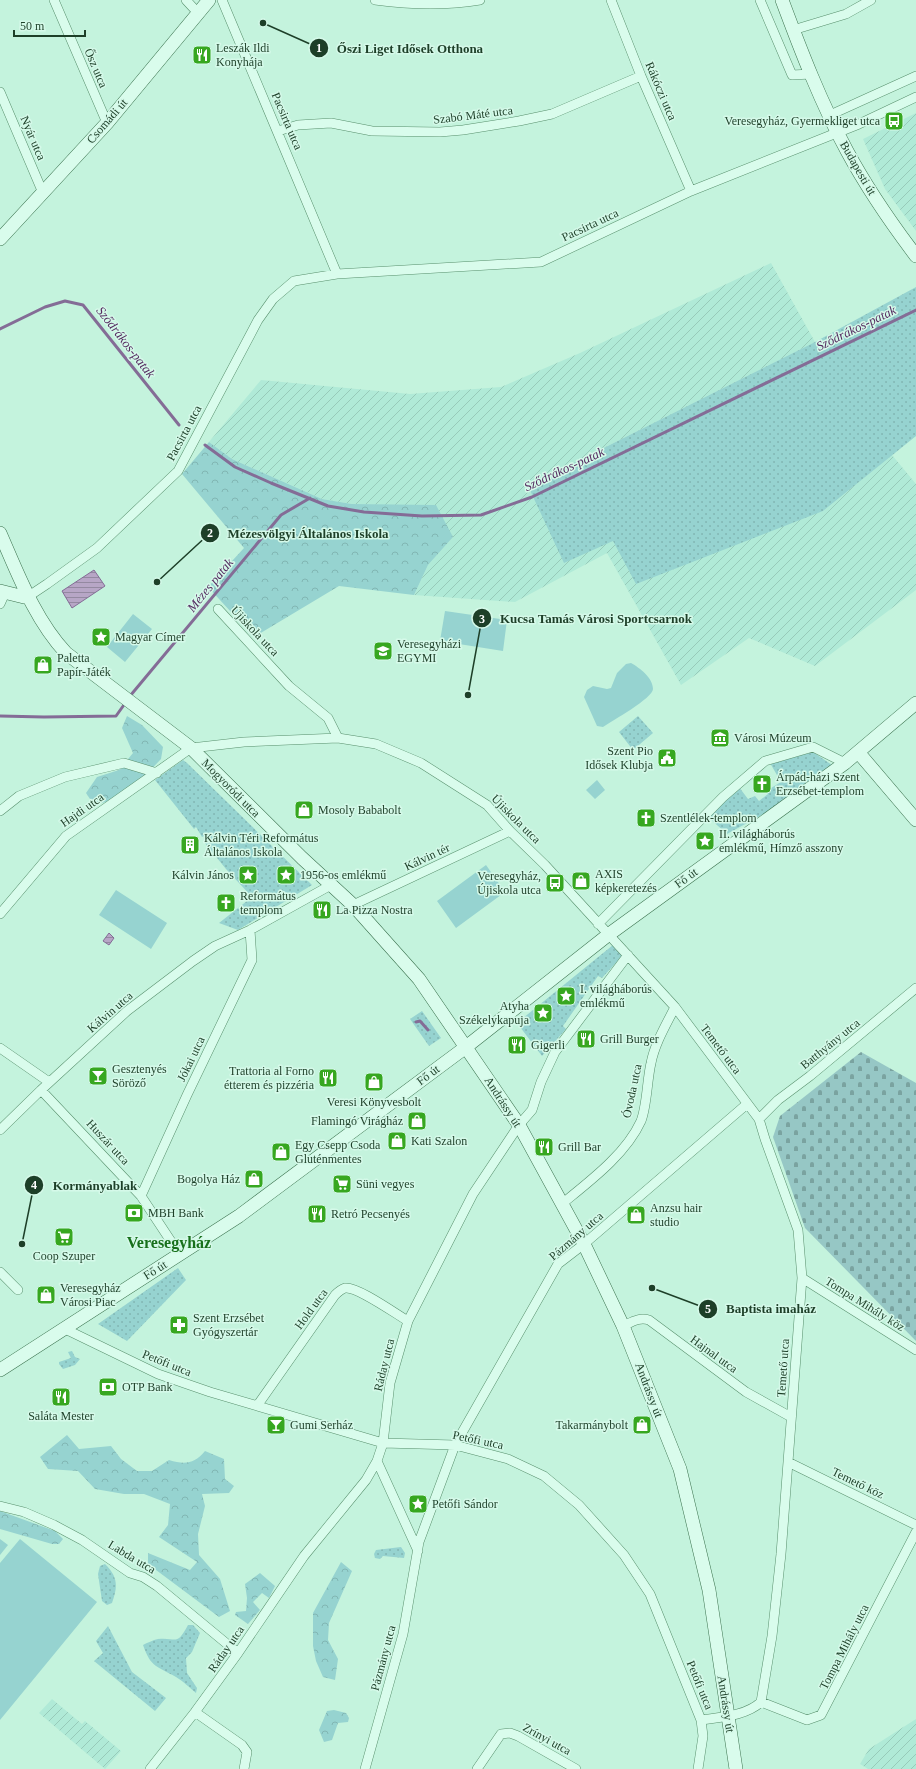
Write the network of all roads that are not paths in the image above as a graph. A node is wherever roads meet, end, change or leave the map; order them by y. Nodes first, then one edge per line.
1 (54, 0) edge
2 (186, 0) edge
3 (209, 0) edge
4 (222, 0) edge
5 (375, 0) edge
6 (480, 0) edge
7 (611, 0) edge
8 (760, 0) edge
9 (782, 0) edge
10 (871, 0) edge
11 (389, 1) edge
12 (198, 13) junction
13 (793, 30) junction
14 (811, 74) junction
15 (641, 76) junction
16 (916, 76) edge
17 (0, 92) edge
18 (916, 97) edge
19 (830, 115) junction
20 (106, 122) junction
21 (278, 131) junction
22 (838, 132) junction
23 (691, 191) junction
24 (43, 193) junction
25 (0, 239) edge
26 (916, 256) edge
27 (337, 274) junction
28 (0, 533) edge
29 (2, 596) edge
30 (26, 597) junction
31 (218, 609) dead end
32 (916, 703) edge
33 (338, 738) junction
34 (191, 748) junction
35 (858, 752) junction
36 (845, 763) junction
37 (157, 773) junction
38 (0, 811) edge
39 (916, 820) edge
40 (510, 831) junction
41 (331, 885) junction
42 (353, 905) junction
43 (0, 914) edge
44 (598, 924) junction
45 (250, 930) junction
46 (608, 935) junction
47 (628, 955) junction
48 (916, 988) edge
49 (675, 1007) junction
50 (466, 1046) junction
51 (0, 1048) edge
52 (49, 1082) junction
53 (41, 1090) junction
54 (747, 1104) junction
55 (759, 1119) junction
56 (519, 1124) junction
57 (0, 1130) edge
58 (141, 1196) junction
59 (563, 1203) junction
60 (584, 1244) junction
61 (180, 1255) junction
62 (0, 1272) edge
63 (802, 1278) junction
64 (18, 1290) dead end
65 (408, 1321) junction
66 (623, 1326) junction
67 (63, 1328) junction
68 (916, 1350) edge
69 (0, 1370) edge
70 (257, 1406) junction
71 (791, 1416) junction
72 (383, 1443) junction
73 (455, 1445) junction
74 (377, 1461) junction
75 (788, 1462) junction
76 (0, 1506) edge
77 (916, 1525) edge
78 (916, 1532) edge
79 (418, 1551) junction
80 (238, 1653) junction
81 (761, 1702) junction
82 (195, 1712) junction
83 (728, 1716) junction
84 (701, 1720) junction
85 (150, 1769) edge
86 (244, 1769) edge
87 (364, 1769) edge
88 (477, 1769) edge
89 (576, 1769) edge
90 (698, 1769) edge
91 (736, 1769) edge

1 - 20 street, Ősz utca
2 - 12 street
3 - 12 main road, Csomádi út
4 - 21 street, Pacsirta utca
5 - 11 street
6 - 11 street
7 - 15 street, Rákóczi utca
8 - 14 street
9 - 13 main road, Budapesti út
10 - 13 street
12 - 20 main road, Csomádi út
13 - 14 main road, Budapesti út
14 - 19 main road, Budapesti út
15 - 21 street, Szabó Máté utca
15 - 23 street, Rákóczi utca
16 - 19 street
17 - 24 street, Nyár utca
18 - 22 street, Pacsirta utca
19 - 22 main road, Budapesti út
20 - 24 main road, Csomádi út
21 - 27 street, Pacsirta utca
22 - 23 street, Pacsirta utca
22 - 26 main road, Budapesti út
23 - 27 street, Pacsirta utca
24 - 25 main road, Csomádi út
27 - 30 street, Pacsirta utca
28 - 30 main road, Mogyoródi utca
29 - 30 main road
30 - 34 main road, Mogyoródi utca
31 - 33 street, Újiskola utca
32 - 35 main road, Fő út
33 - 34 street, Újiskola utca
33 - 40 street, Újiskola utca
34 - 37 street, Hajdi utca
34 - 41 main road, Mogyoródi utca
35 - 36 main road, Fő út
35 - 39 main road
36 - 44 street
36 - 46 main road, Fő út
37 - 38 street
37 - 43 street, Hajdi utca
40 - 42 street, Kálvin tér
40 - 44 street, Újiskola utca
41 - 42 main road, Mogyoródi utca
41 - 45 street
42 - 50 main road, Mogyoródi utca
44 - 46 street, Újiskola utca
45 - 52 street, Kálvin utca
45 - 58 street, Jókai utca
46 - 47 street, Temető utca
46 - 50 main road, Fő út
47 - 49 street, Temető utca
47 - 56 street, Ráday utca
48 - 55 street, Batthyány utca
49 - 54 street, Temető utca
49 - 59 street, Óvoda utca
50 - 56 main road, Andrássy út
50 - 61 main road, Fő út
51 - 52 street
52 - 53 street, Kálvin utca
53 - 57 street, Kálvin utca
53 - 58 street, Huszár utca
54 - 55 street, Temető utca
54 - 60 street, Pázmány utca
55 - 63 street, Temető utca
56 - 59 main road, Andrássy út
56 - 65 street, Ráday utca
58 - 61 street, Huszár utca
59 - 60 main road, Andrássy út
60 - 66 main road, Andrássy út
60 - 73 street, Pázmány utca
61 - 67 main road, Fő út
62 - 64 street
63 - 68 street, Tompa Mihály köz
63 - 71 street, Temető utca
65 - 70 street, Hold utca
65 - 72 street, Ráday utca
66 - 71 street, Hajnal utca
66 - 83 main road, Andrássy út
67 - 69 main road, Fő út
67 - 70 street, Petőfi utca
70 - 72 street, Petőfi utca
71 - 75 street, Temető utca
72 - 73 street, Petőfi utca
72 - 74 street, Ráday utca
73 - 79 street, Pázmány utca
73 - 84 street, Petőfi utca
74 - 79 street
74 - 80 street, Ráday utca
75 - 77 street, Temető köz
75 - 81 street, Temető utca
76 - 80 street, Labda utca
78 - 81 street, Tompa Mihály utca
79 - 87 street, Pázmány utca
80 - 82 street, Ráday utca
81 - 83 street
82 - 85 street, Ráday utca
82 - 86 street
83 - 84 street
83 - 91 main road, Andrássy út
84 - 90 street, Petőfi utca
88 - 89 street, Zrínyi utca

